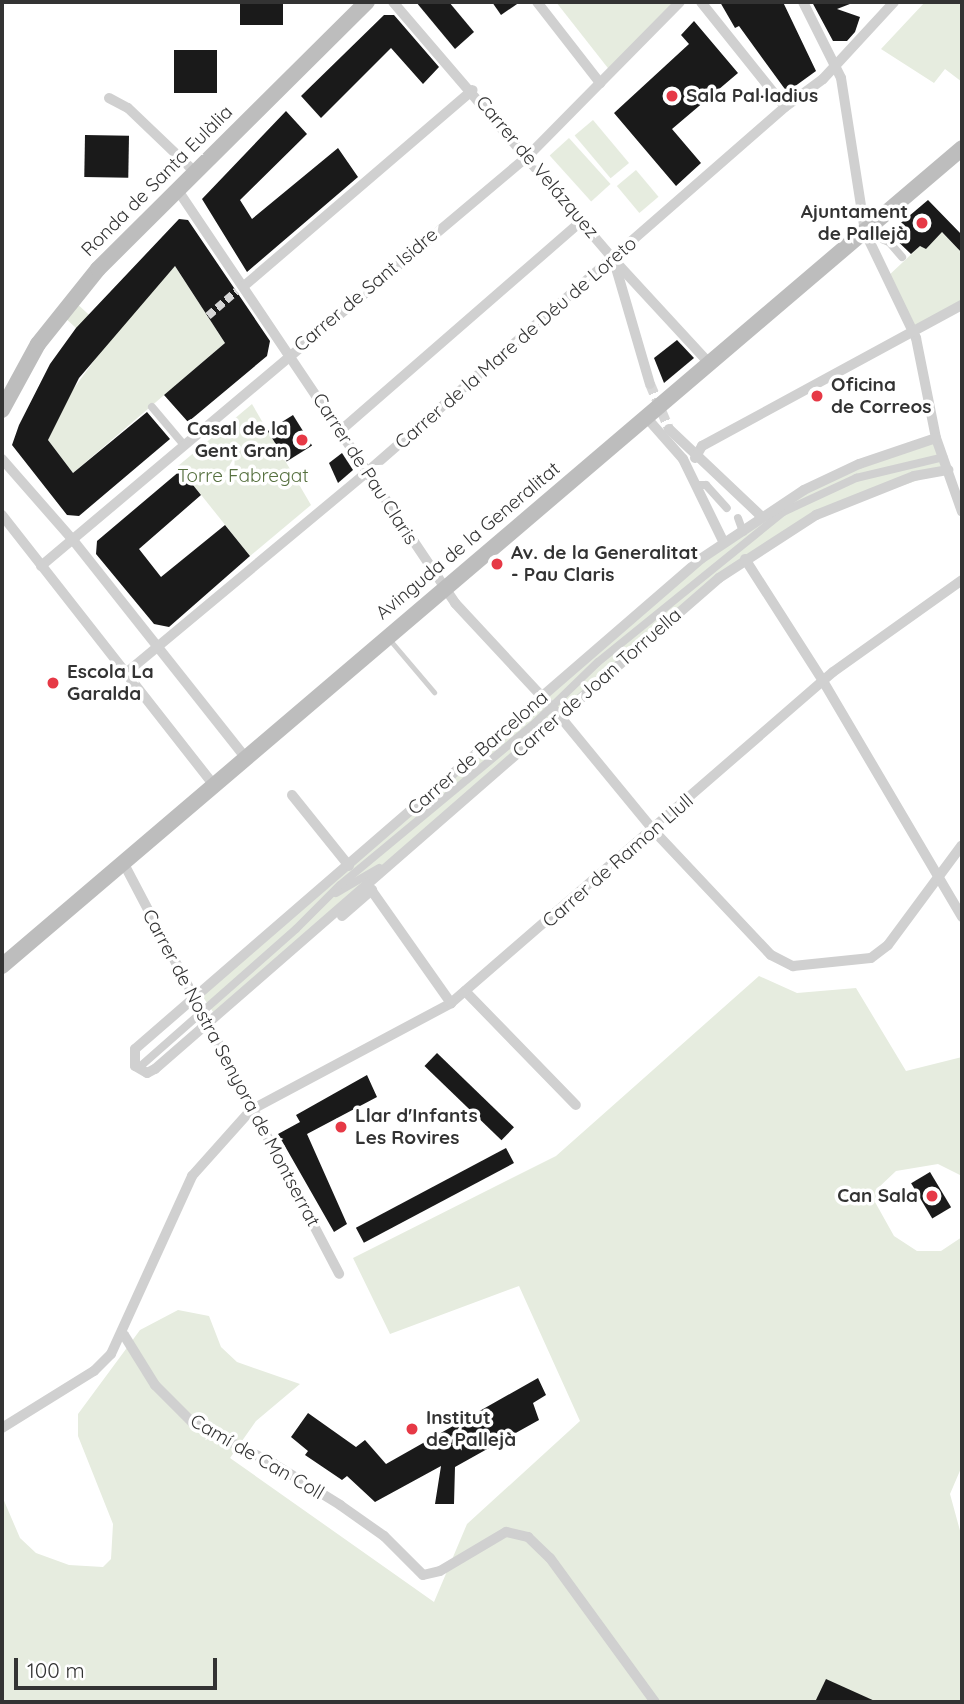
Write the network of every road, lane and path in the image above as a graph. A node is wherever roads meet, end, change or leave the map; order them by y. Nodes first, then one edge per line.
1 (367, 2) edge
2 (393, 2) edge
3 (537, 2) edge
4 (680, 2) edge
5 (701, 2) edge
6 (803, 2) edge
7 (889, 4) edge
8 (837, 66) junction
9 (600, 83) junction
10 (473, 90) junction
11 (109, 98) dead end
12 (785, 107) junction
13 (962, 148) edge
14 (528, 156) junction
15 (194, 171) junction
16 (177, 189) junction
17 (582, 221) junction
18 (865, 232) junction
19 (899, 249) dead end
20 (613, 259) junction
21 (241, 288) junction
22 (647, 295) junction
23 (962, 304) edge
24 (626, 305) junction
25 (912, 333) junction
26 (289, 354) junction
27 (709, 363) junction
28 (650, 384) tunnel mouth
29 (152, 407) dead end
30 (2, 410) edge
31 (646, 418) junction
32 (669, 429) tunnel mouth
33 (340, 431) junction
34 (936, 438) junction
35 (184, 445) junction
36 (944, 457) junction
37 (695, 458) junction
38 (2, 459) edge
39 (948, 470) junction
40 (368, 472) junction
41 (696, 485) junction
42 (727, 508) dead end
43 (962, 512) edge
44 (2, 514) edge
45 (761, 516) junction
46 (749, 532) junction
47 (73, 540) junction
48 (723, 541) junction
49 (745, 559) junction
50 (41, 566) junction
51 (962, 580) edge
52 (445, 590) junction
53 (387, 636) junction
54 (157, 648) junction
55 (126, 673) junction
56 (823, 681) junction
57 (434, 692) dead end
58 (542, 698) junction
59 (555, 711) junction
60 (246, 758) junction
61 (214, 785) junction
62 (463, 792) junction
63 (292, 795) dead end
64 (654, 831) junction
65 (962, 845) edge
66 (123, 862) junction
67 (349, 866) junction
68 (379, 868) dead end
69 (937, 877) junction
70 (370, 887) junction
71 (321, 904) junction
72 (962, 917) edge
73 (2, 966) edge
74 (465, 991) junction
75 (193, 1000) junction
76 (451, 1003) junction
77 (203, 1019) junction
78 (143, 1064) dead end
79 (576, 1105) dead end
80 (251, 1110) junction
81 (339, 1274) dead end
82 (124, 1335) junction
83 (2, 1428) edge
84 (655, 1702) edge

1 - 15 main road, Ronda de Santa Eulàlia
2 - 10 street, Carrer de Velázquez
3 - 9 street
4 - 9 street, Carrer de Sant Isidre
5 - 12 street
6 - 8 street
7 - 8 street, Carrer de la Mare de Déu de Loreto
8 - 12 street, Carrer de la Mare de Déu de Loreto
8 - 18 street
9 - 14 street, Carrer de Sant Isidre
10 - 14 street, Carrer de Velázquez
10 - 21 street
11 - 15 street
12 - 20 street, Carrer de la Mare de Déu de Loreto
13 - 18 main road, Avinguda de la Generalitat
14 - 17 street, Carrer de Velázquez
14 - 26 street, Carrer de Sant Isidre
15 - 16 main road, Ronda de Santa Eulàlia
16 - 21 street, Carrer de Pau Claris
16 - 30 main road, Ronda de Santa Eulàlia
17 - 20 street, Carrer de Velázquez
17 - 33 street
18 - 19 street
18 - 25 street
18 - 27 main road, Avinguda de la Generalitat
20 - 22 street, Carrer de Velázquez
20 - 24 street
20 - 40 street, Carrer de la Mare de Déu de Loreto
21 - 26 street, Carrer de Pau Claris
22 - 24 street
22 - 27 street, Carrer de Velázquez
23 - 25 street
24 - 28 street
25 - 34 street
25 - 37 street
26 - 33 street, Carrer de Pau Claris
26 - 35 street, Carrer de Sant Isidre
27 - 31 main road, Avinguda de la Generalitat
29 - 35 street
31 - 41 street
31 - 52 main road, Avinguda de la Generalitat
32 - 37 street
33 - 40 street, Carrer de Pau Claris
34 - 36 street
34 - 45 street, Carrer de Barcelona
35 - 47 street, Carrer de Sant Isidre
36 - 39 street
36 - 46 street
37 - 45 street
38 - 47 street
39 - 43 street
39 - 49 street, Carrer de Joan Torruella
40 - 52 street, Carrer de Pau Claris
40 - 54 street, Carrer de la Mare de Déu de Loreto
41 - 42 street
41 - 48 street
44 - 50 street
45 - 46 street, Carrer de Barcelona
46 - 48 street, Carrer de Barcelona
46 - 59 street
47 - 50 street, Carrer de Sant Isidre
47 - 54 street
48 - 58 street, Carrer de Barcelona
49 - 56 street
49 - 59 street, Carrer de Joan Torruella
50 - 55 street
51 - 56 street, Carrer de Ramon Llull
52 - 53 main road, Avinguda de la Generalitat
52 - 58 street, Carrer de Pau Claris
53 - 57 lane
53 - 60 main road, Avinguda de la Generalitat
54 - 55 street, Carrer de la Mare de Déu de Loreto
54 - 60 street
55 - 61 street
56 - 64 street, Carrer de Ramon Llull
56 - 69 street
58 - 59 street, Carrer de Pau Claris
58 - 67 street, Carrer de Barcelona
59 - 62 street, Carrer de Joan Torruella
59 - 62 street
59 - 64 street, Carrer de Pau Claris
60 - 61 main road, Avinguda de la Generalitat
61 - 66 main road, Avinguda de la Generalitat
62 - 70 street, Carrer de Joan Torruella
62 - 71 street
63 - 67 street
64 - 69 street, Carrer de Pau Claris
64 - 74 street, Carrer de Ramon Llull
65 - 69 street, Carrer de Pau Claris
66 - 73 main road, Avinguda de la Generalitat
66 - 75 street, Carrer de Nostra Senyora de Montserrat
67 - 75 street, Carrer de Barcelona
68 - 71 street
69 - 72 street
70 - 76 street
70 - 77 street, Carrer de Joan Torruella
71 - 77 street
74 - 76 street, Carrer de Ramon Llull
74 - 79 street
75 - 77 street, Carrer de Nostra Senyora de Montserrat
75 - 77 street, Carrer de Barcelona
76 - 80 street, Carrer de Ramon Llull
77 - 78 street
77 - 80 street, Carrer de Nostra Senyora de Montserrat
80 - 81 street, Carrer de Nostra Senyora de Montserrat
80 - 82 street
82 - 83 street
82 - 84 street, Camí de Can Coll

